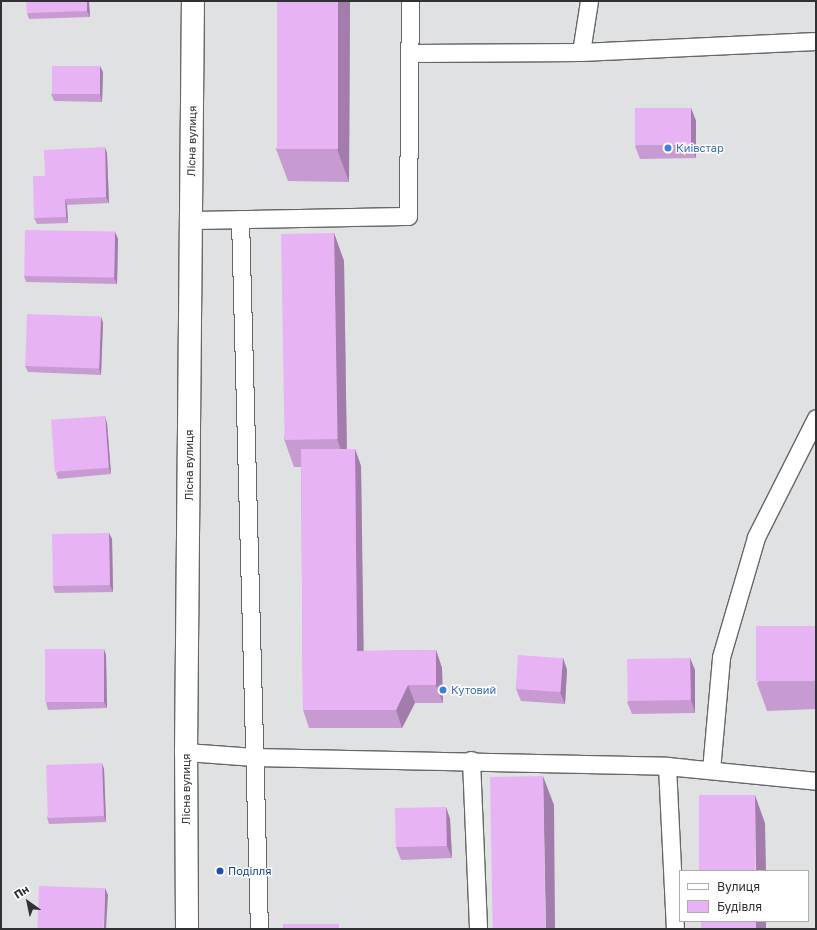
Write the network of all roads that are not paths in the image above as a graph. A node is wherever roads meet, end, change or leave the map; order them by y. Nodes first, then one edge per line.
1 (193, 1) edge
2 (410, 1) edge
3 (589, 1) edge
4 (816, 41) edge
5 (581, 52) junction
6 (409, 53) junction
7 (240, 219) junction
8 (191, 220) junction
9 (816, 418) edge
10 (186, 752) junction
11 (254, 757) junction
12 (471, 760) junction
13 (667, 766) junction
14 (711, 770) junction
15 (816, 781) edge
16 (186, 929) edge
17 (259, 929) edge
18 (478, 929) edge
19 (675, 929) edge

1 - 8 street, Лісна вулиця
2 - 6 lane
3 - 5 lane
4 - 5 lane
5 - 6 lane
6 - 7 lane
7 - 8 lane
7 - 11 lane
8 - 10 street, Лісна вулиця
9 - 14 lane
10 - 11 lane
10 - 16 street, Лісна вулиця
11 - 12 lane
11 - 17 lane
12 - 13 lane
12 - 18 lane
13 - 14 lane
13 - 19 lane
14 - 15 lane

